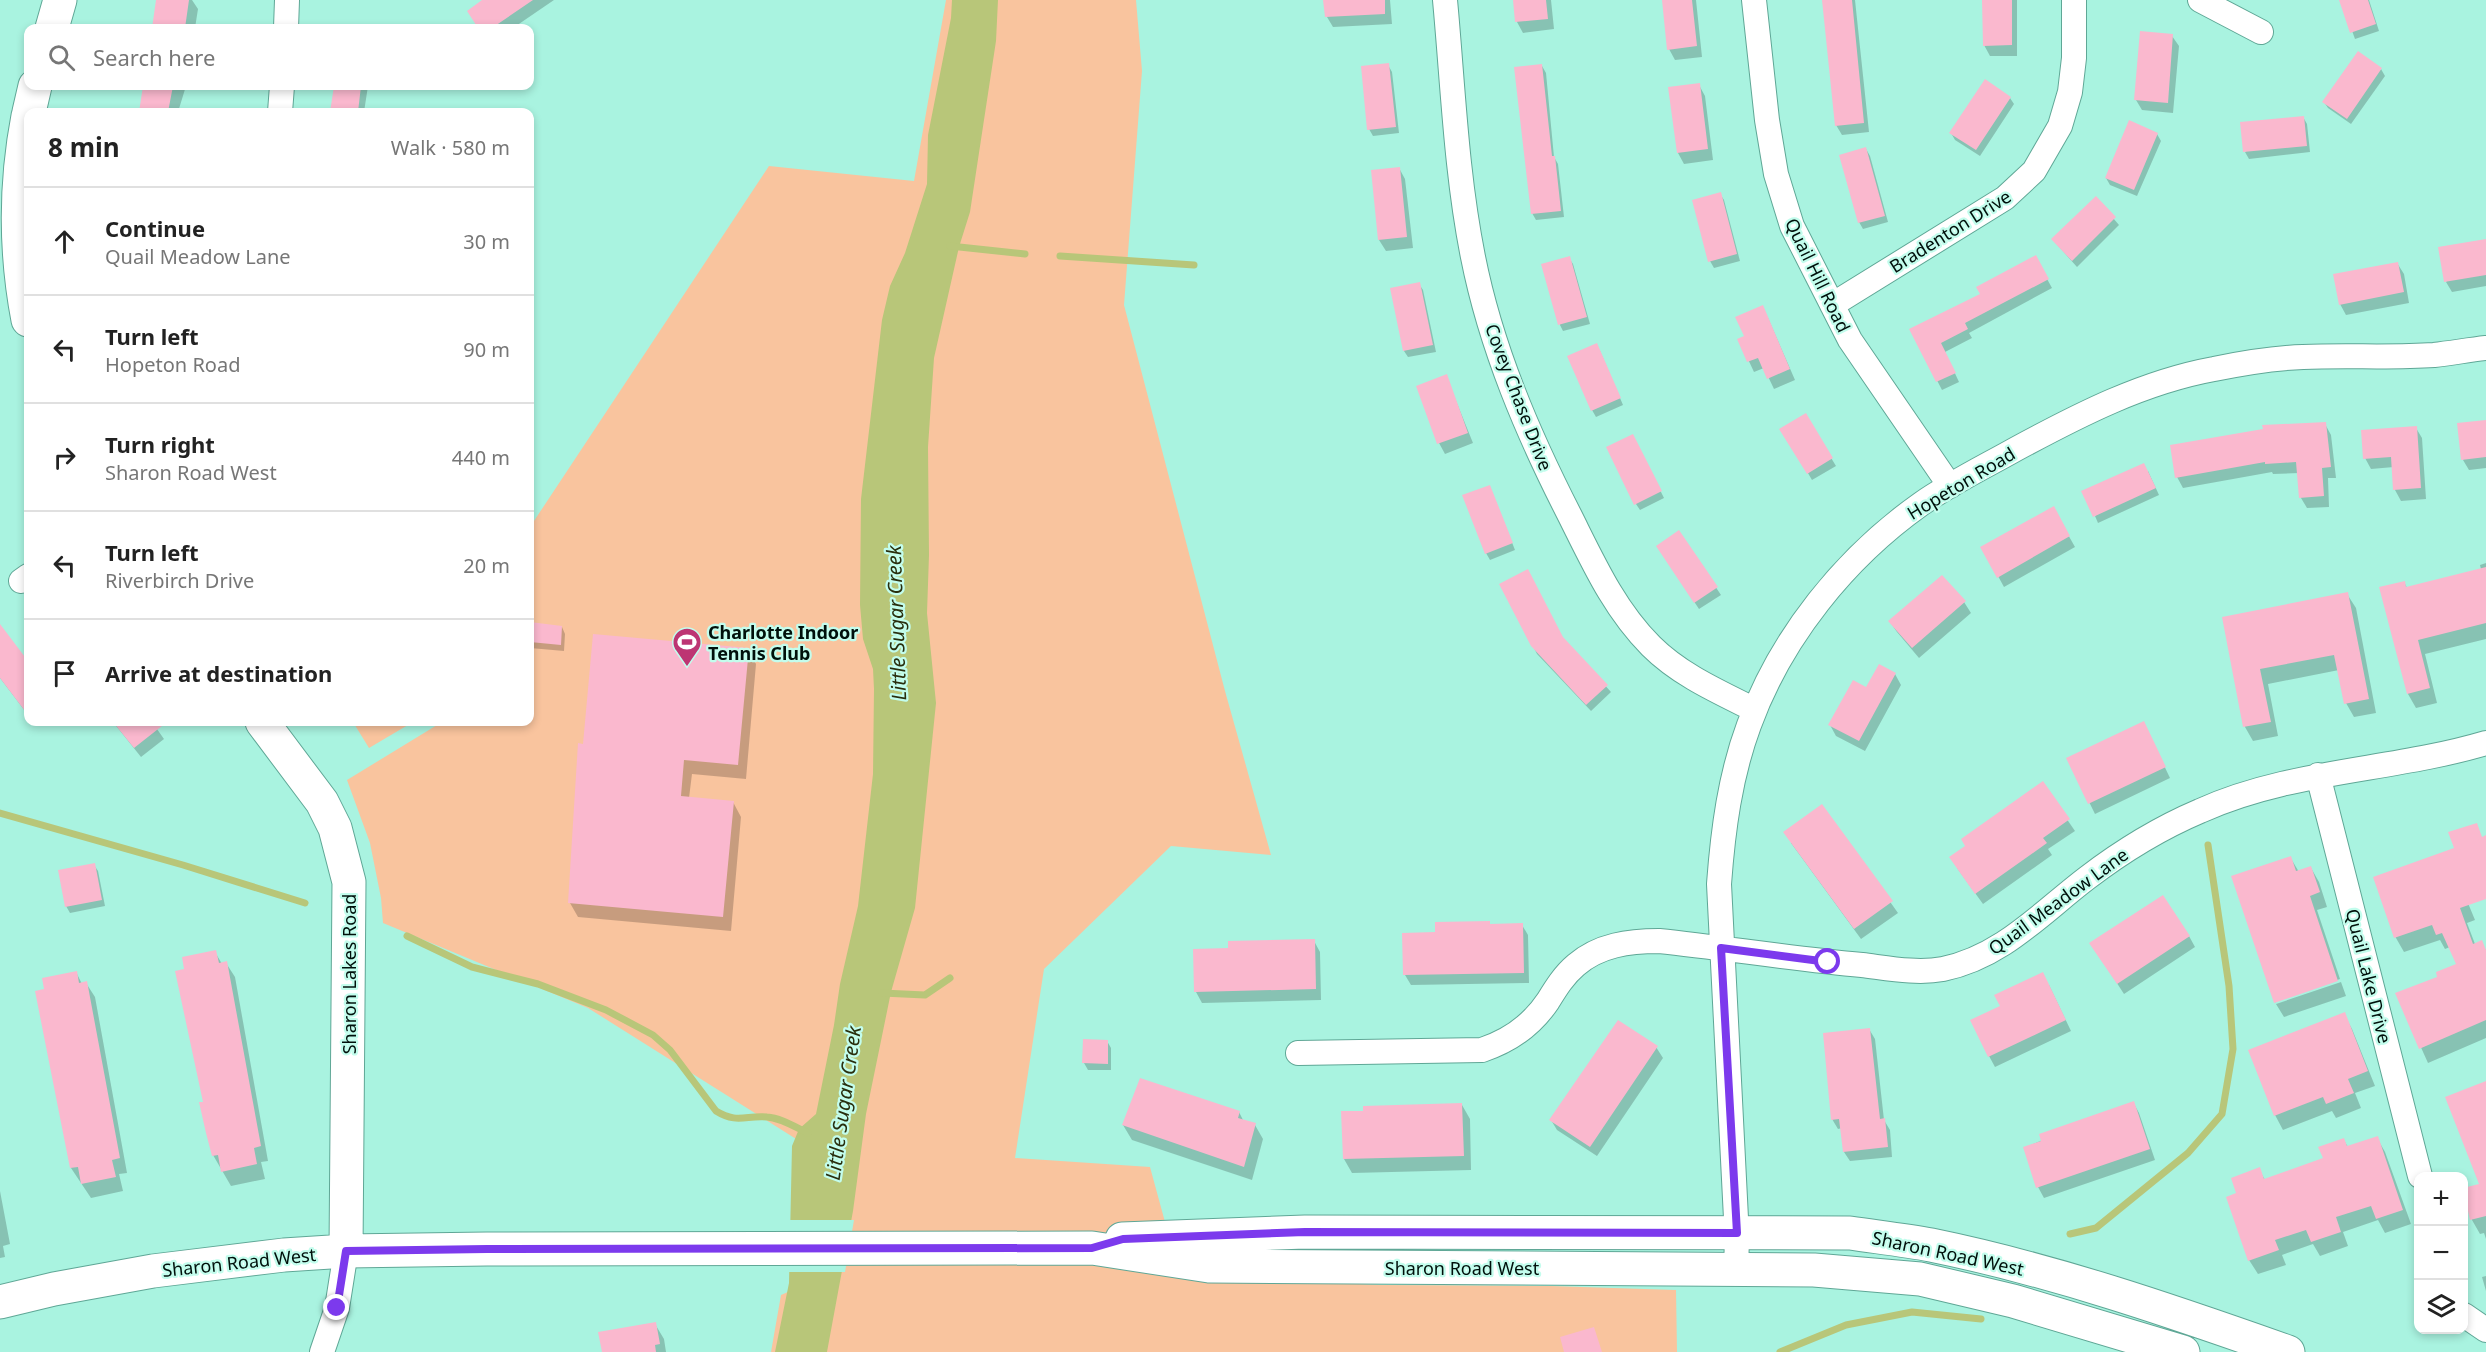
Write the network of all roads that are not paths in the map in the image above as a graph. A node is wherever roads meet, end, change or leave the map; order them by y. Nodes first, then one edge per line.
1 (60, 0) edge
2 (287, 0) edge
3 (1445, 0) edge
4 (1754, 0) edge
5 (2074, 0) edge
6 (2200, 0) edge
7 (53, 24) edge
8 (286, 24) edge
9 (2261, 32) dead end
10 (34, 90) edge
11 (282, 90) edge
12 (30, 108) edge
13 (280, 108) edge
14 (24, 145) edge
15 (24, 298) edge
16 (1832, 305) junction
17 (2486, 348) edge
18 (1950, 486) junction
19 (1755, 710) junction
20 (265, 726) edge
21 (2486, 743) edge
22 (2318, 776) junction
23 (1721, 948) junction
24 (1298, 1053) dead end
25 (2419, 1172) edge
26 (1737, 1233) junction
27 (1092, 1248) junction
28 (346, 1251) junction
29 (1736, 1269) junction
30 (0, 1302) edge
31 (2468, 1318) edge
32 (2486, 1330) edge
33 (322, 1352) edge
34 (2183, 1352) edge
35 (2288, 1352) edge

1 - 7 main road
2 - 8 street
3 - 19 street, Covey Chase Drive
4 - 16 street, Quail Hill Road
5 - 16 street, Bradenton Drive
6 - 9 street
10 - 12 main road
11 - 13 street
14 - 15 main road
16 - 18 street, Quail Hill Road
17 - 18 street, Hopeton Road
18 - 19 street, Hopeton Road
19 - 23 street, Hopeton Road
20 - 28 main road, Sharon Lakes Road
21 - 22 street, Quail Meadow Lane
22 - 23 street, Quail Meadow Lane
22 - 25 street, Quail Lake Drive
23 - 24 street, Quail Meadow Lane
23 - 26 street, Hopeton Road
26 - 27 main road, Sharon Road West
26 - 29 street, Hopeton Road
26 - 35 main road, Sharon Road West
27 - 28 main road, Sharon Road West
27 - 29 main road, Sharon Road West
28 - 30 main road, Sharon Road West
28 - 33 street
29 - 34 main road, Sharon Road West
31 - 32 street

